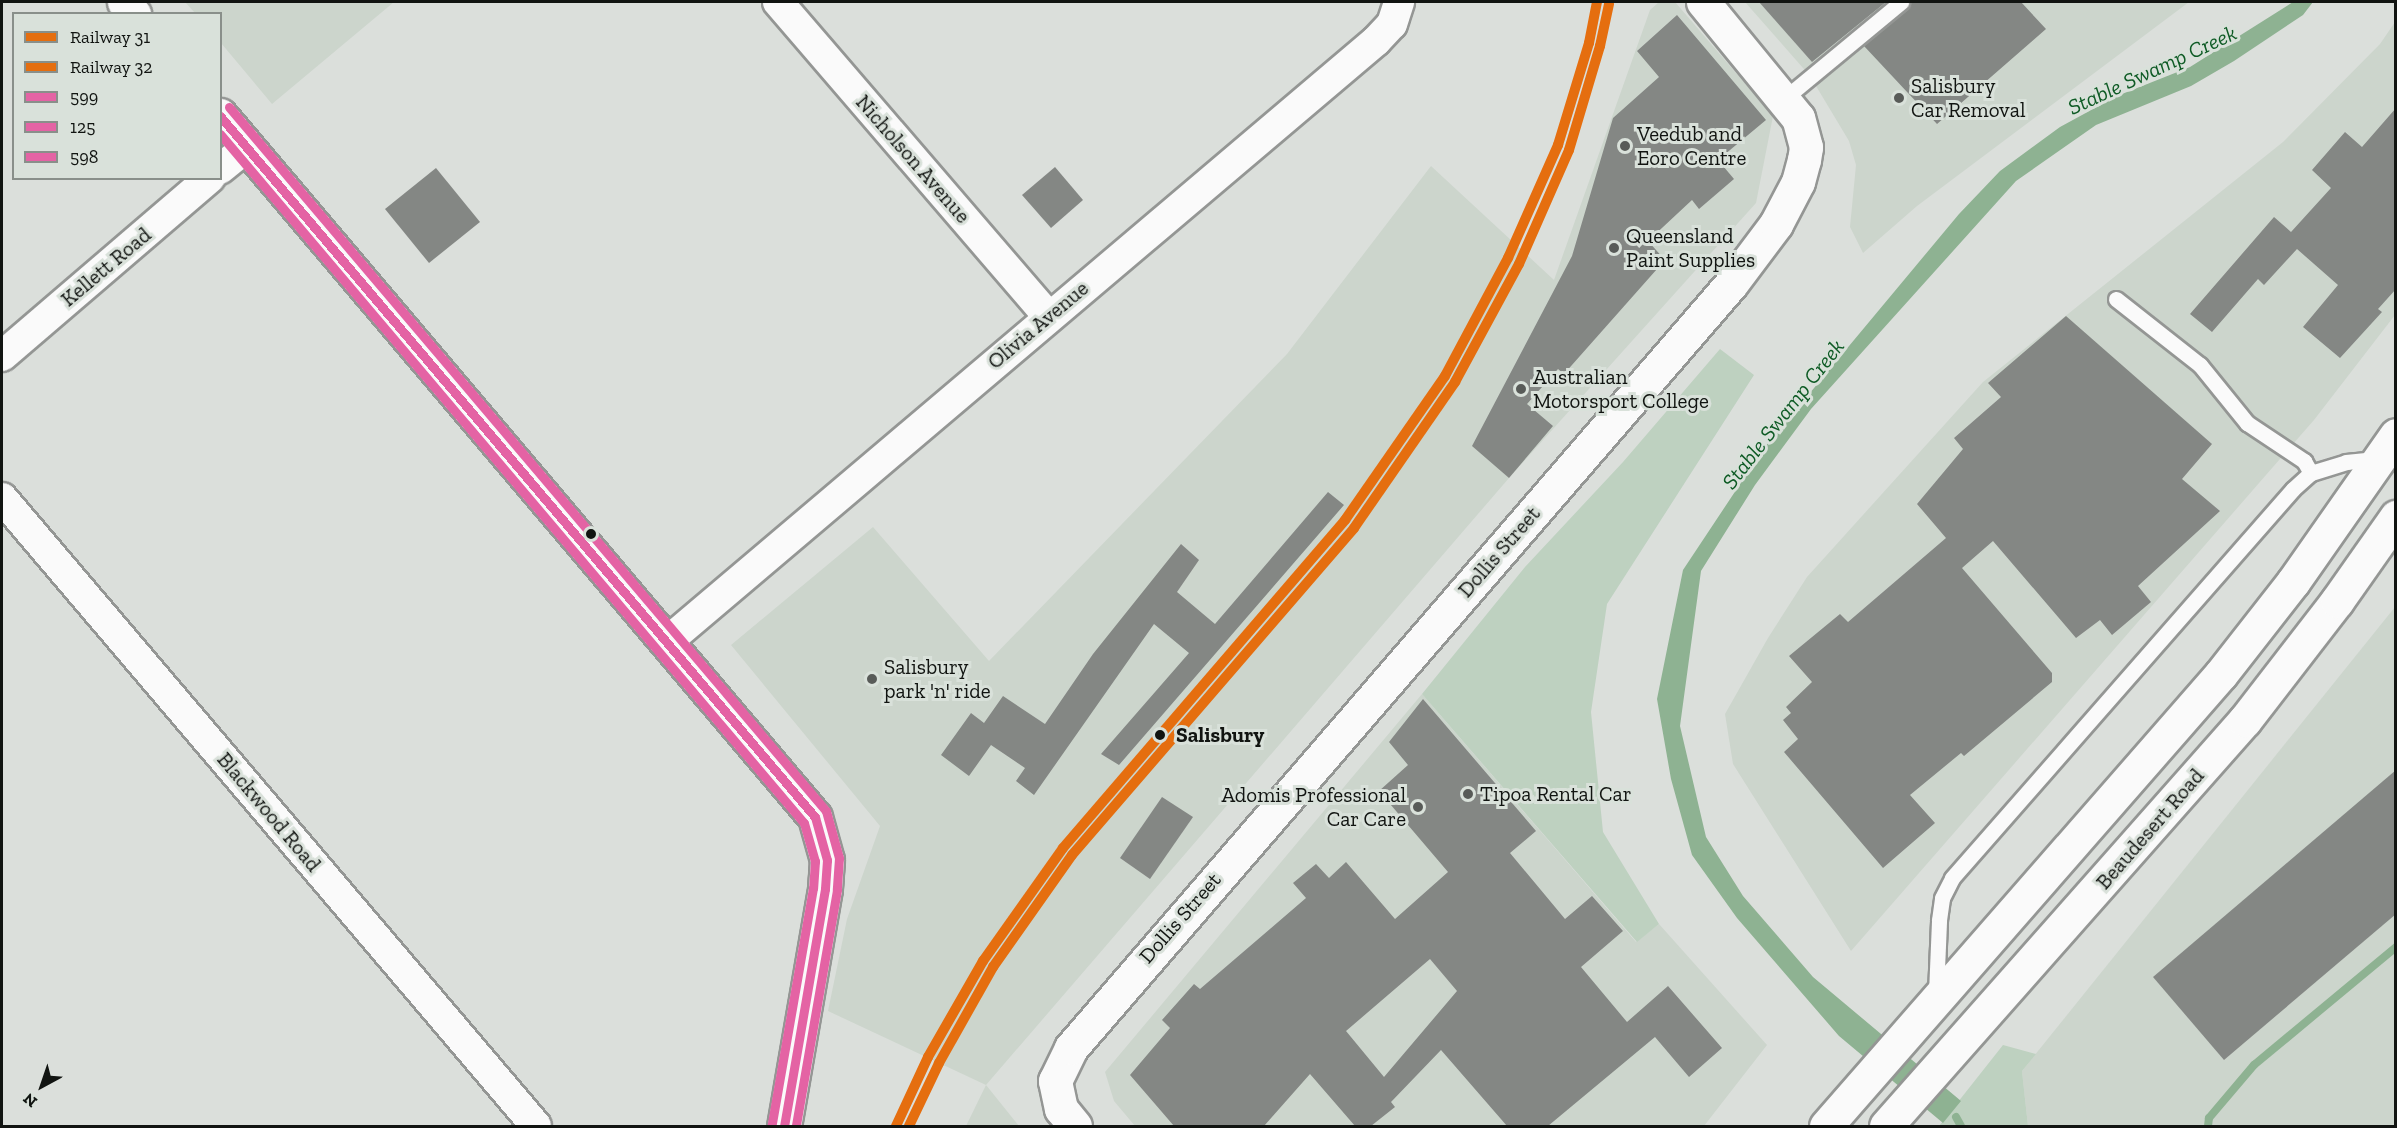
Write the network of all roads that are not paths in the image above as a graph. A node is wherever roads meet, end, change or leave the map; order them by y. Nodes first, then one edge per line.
1 (778, 2) edge
2 (1703, 2) edge
3 (1901, 2) edge
4 (1399, 3) edge
5 (1785, 98) junction
6 (222, 116) edge
7 (248, 146) junction
8 (222, 167) edge
9 (208, 180) edge
10 (2116, 299) dead end
11 (1047, 316) junction
12 (2, 356) edge
13 (2387, 447) edge
14 (2311, 473) junction
15 (2, 498) edge
16 (2396, 517) edge
17 (668, 641) junction
18 (1934, 1004) junction
19 (1836, 1115) edge
20 (536, 1126) edge
21 (784, 1126) edge
22 (1075, 1126) edge
23 (1886, 1126) edge

1 - 11 street, Nicholson Avenue
2 - 5 main road, Dollis Street
3 - 5 lane
4 - 11 street, Olivia Avenue
5 - 22 main road, Dollis Street
6 - 7 main road
7 - 8 street
7 - 17 main road
9 - 12 street, Kellett Road
10 - 14 lane
11 - 17 street, Olivia Avenue
13 - 14 lane
13 - 18 main road
14 - 18 lane
15 - 20 street, Blackwood Road
16 - 23 main road, Beaudesert Road
17 - 21 main road
18 - 19 main road

